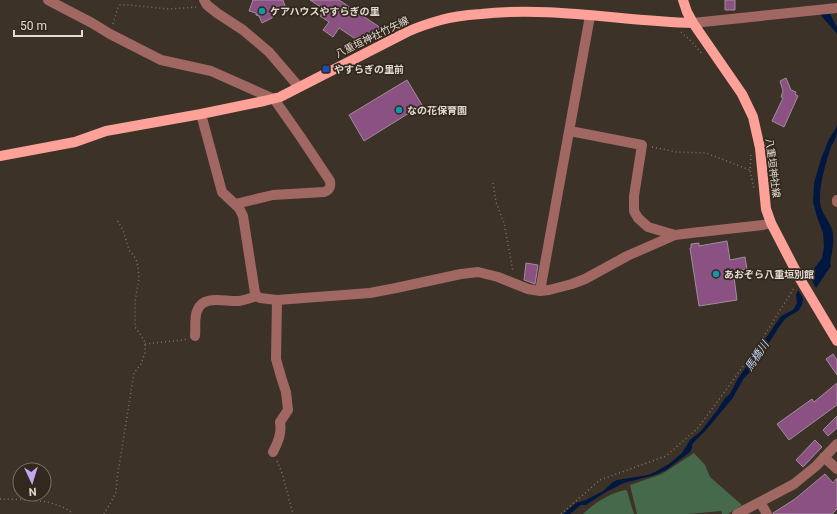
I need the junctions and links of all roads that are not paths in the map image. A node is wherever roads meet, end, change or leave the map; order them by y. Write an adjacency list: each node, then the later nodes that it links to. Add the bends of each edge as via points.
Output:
1 (48, 0): 8 (street, via 161,60 211,71)
2 (684, 0): 6 (main road, 八重垣神社線)
3 (205, 3): 7 (street, via 269,52)
4 (835, 8): 6 (street)
5 (590, 16): 6 (main road, 八重垣神社竹矢線); 7 (main road, 八重垣神社竹矢線, via 541,11 508,11 442,19 407,32); 10 (street)
6 (693, 23): 13 (main road, 八重垣神社線, via 742,94 752,117 760,148 766,209)
7 (299, 87): 8 (main road, 八重垣神社竹矢線)
8 (274, 99): 9 (main road, 八重垣神社竹矢線); 12 (street, via 330,182 330,187 324,192 273,195)
9 (201, 114): 11 (main road, 八重垣神社竹矢線, via 106,131 75,142); 12 (street, via 222,192)
10 (570, 131): 14 (street, via 642,145 634,211 648,227); 15 (street)
11 (0, 156)
12 (235, 204): 16 (street, via 243,216)
13 (771, 223): 14 (street); 19 (main road, 八重垣神社線)
14 (675, 236): 15 (street, via 627,256 579,281 560,288)
15 (540, 290): 17 (street, via 528,289 478,272 370,293)
16 (257, 296): 17 (street); 18 (street, via 247,300 209,300 202,303 196,314)
17 (277, 300): 21 (street, via 276,359 286,392 288,410 280,422 278,442)
18 (195, 336)
19 (837, 341)
20 (837, 444): 22 (street)
21 (273, 452)
22 (824, 457): 23 (street); 24 (street, via 794,484)
23 (837, 468)
24 (760, 502): 25 (street); 26 (street)
25 (737, 514)
26 (767, 514)

